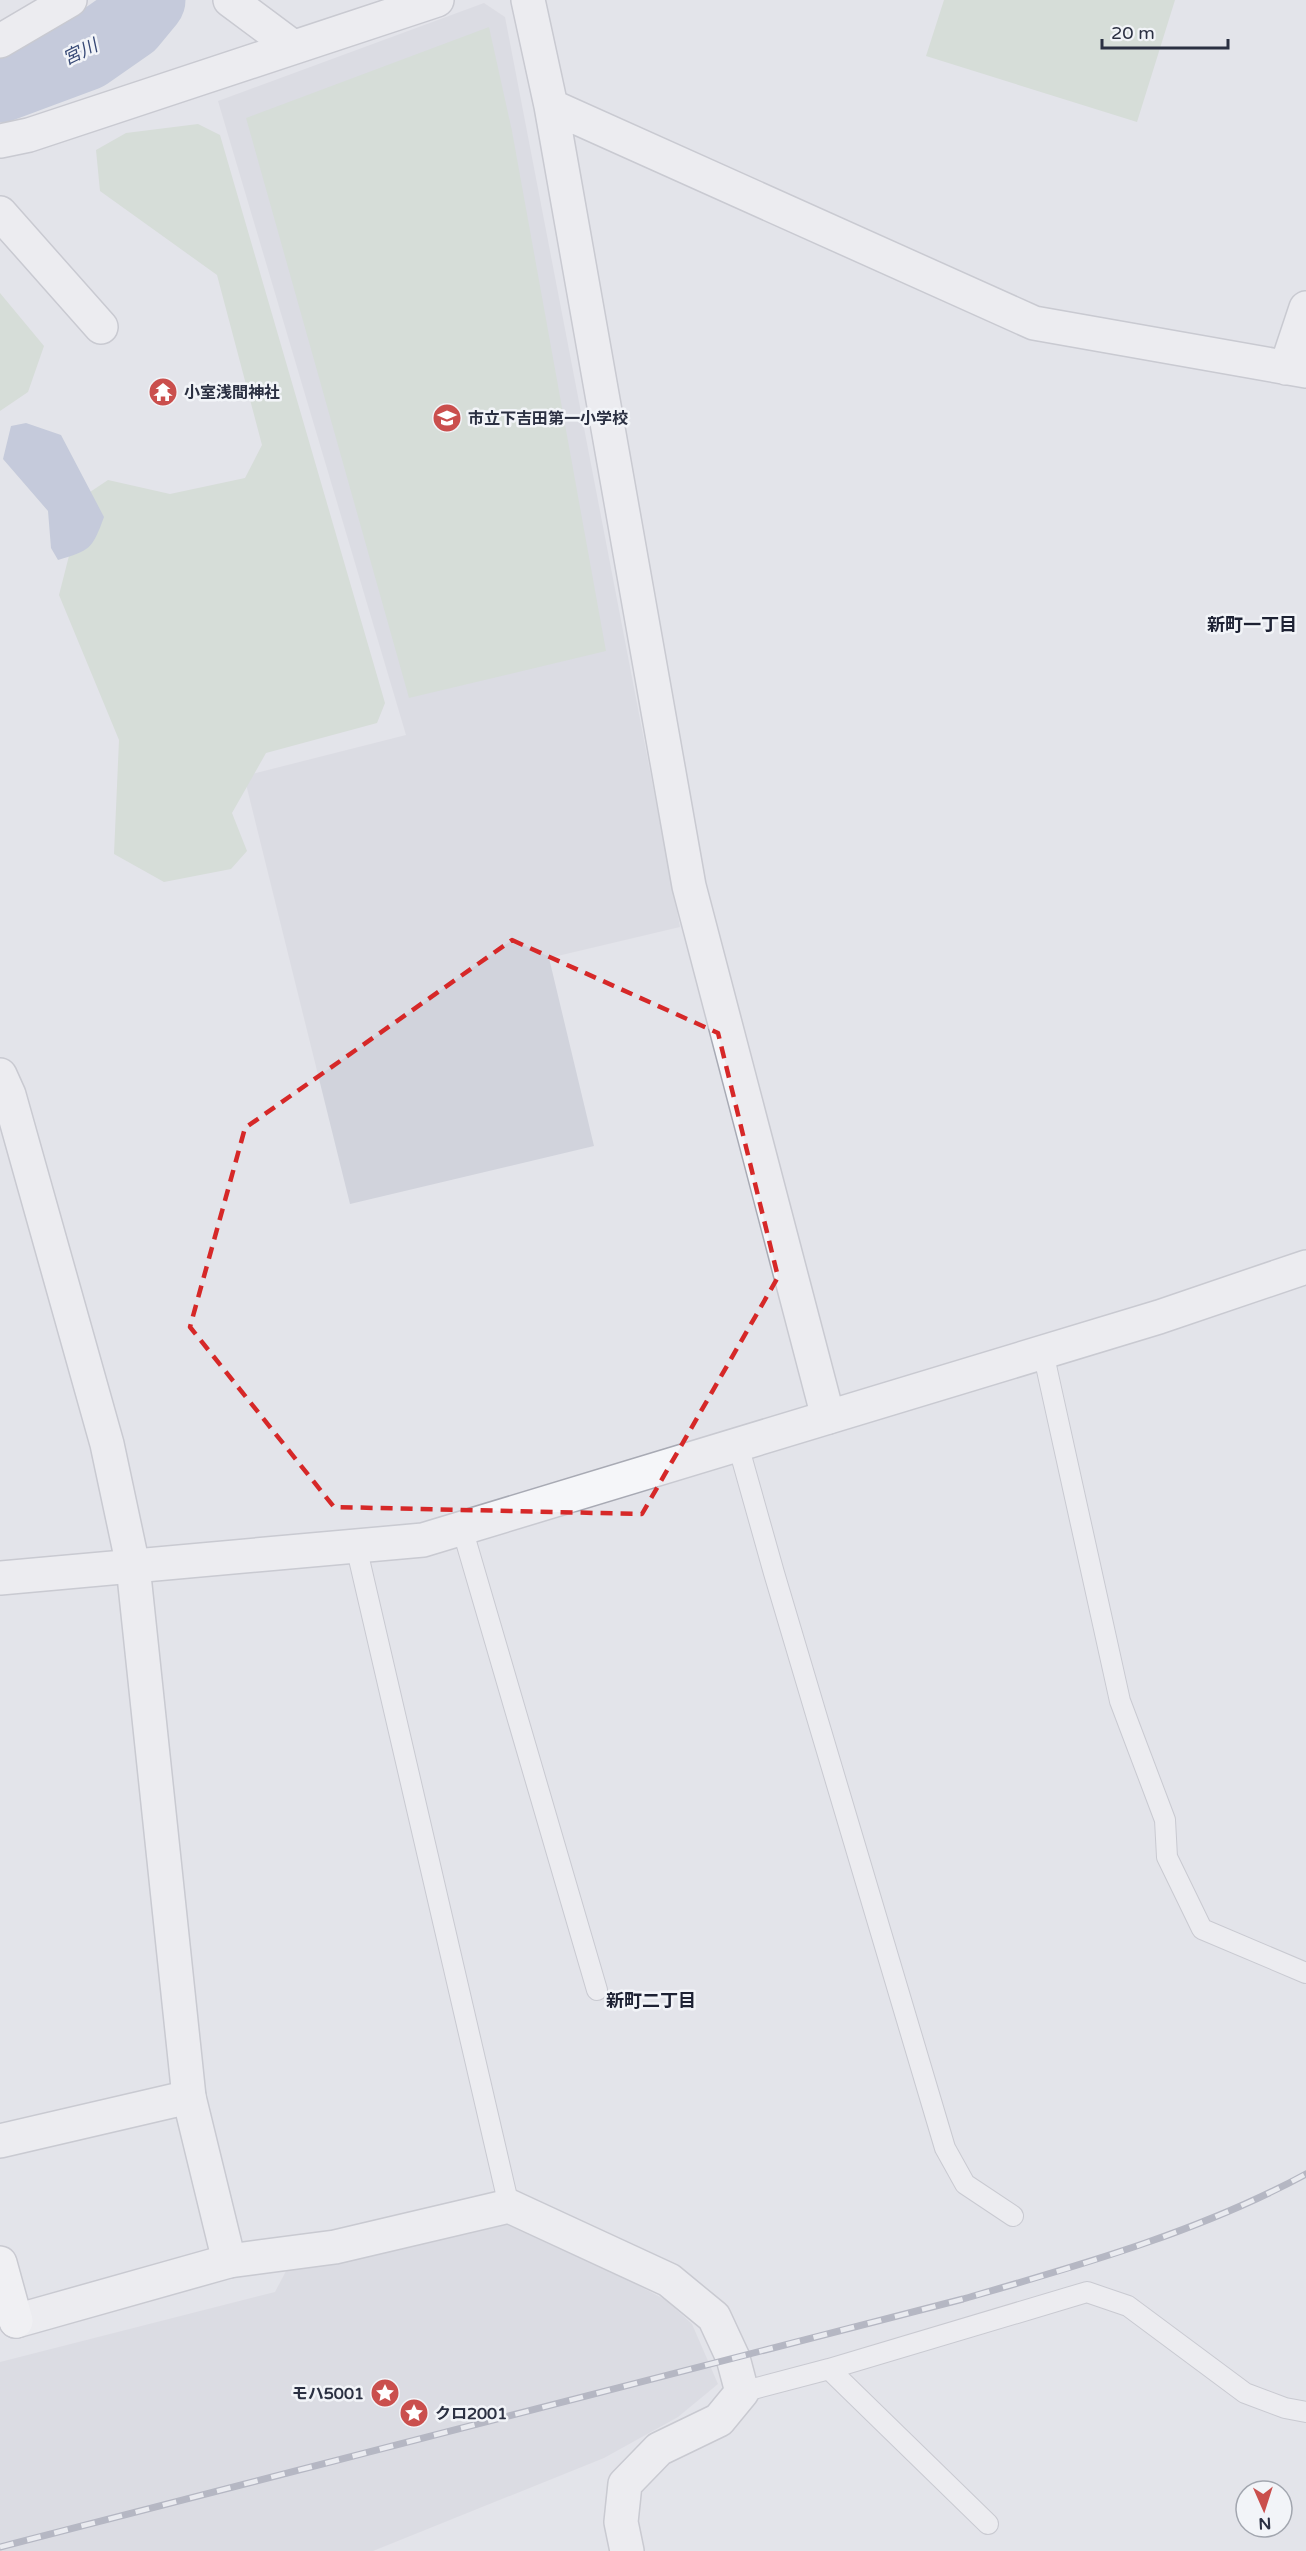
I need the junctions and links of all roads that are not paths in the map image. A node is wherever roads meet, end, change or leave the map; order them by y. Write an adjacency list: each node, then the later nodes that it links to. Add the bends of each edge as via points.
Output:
1 (70, 0): 5 (street)
2 (230, 0): 6 (street)
3 (437, 0): 6 (street)
4 (528, 0): 7 (street)
5 (0, 41)
6 (293, 47): 8 (street, via 29,135)
7 (551, 106): 12 (street, via 1034,323); 16 (street, via 689,886)
8 (0, 141)
9 (0, 213): 11 (street)
10 (1306, 308): 12 (street)
11 (101, 327)
12 (1296, 369)
13 (0, 1075): 20 (street, via 9,1095 107,1444)
14 (1306, 1267): 15 (street)
15 (1043, 1352): 16 (street); 22 (lane, via 1120,1701 1165,1820 1167,1857 1202,1929)
16 (828, 1417): 17 (street)
17 (738, 1445): 18 (street); 27 (lane, via 945,2148 965,2184)
18 (462, 1528): 19 (street, via 423,1540); 23 (lane)
19 (356, 1546): 20 (street); 26 (lane)
20 (133, 1566): 21 (street); 24 (street)
21 (0, 1578)
22 (1306, 1973)
23 (597, 1990)
24 (189, 2097): 25 (street); 28 (street)
25 (0, 2141)
26 (509, 2205): 28 (street, via 335,2247); 32 (street, via 669,2280 714,2317 733,2358)
27 (1013, 2216)
28 (229, 2261): 30 (street)
29 (0, 2263): 30 (main road)
30 (8, 2325)
31 (829, 2369): 32 (lane); 33 (lane, via 1087,2292 1128,2306 1245,2393); 34 (lane)
32 (742, 2392): 35 (street, via 719,2420 659,2449 625,2484 621,2522)
33 (1306, 2412)
34 (988, 2524)
35 (627, 2551)

